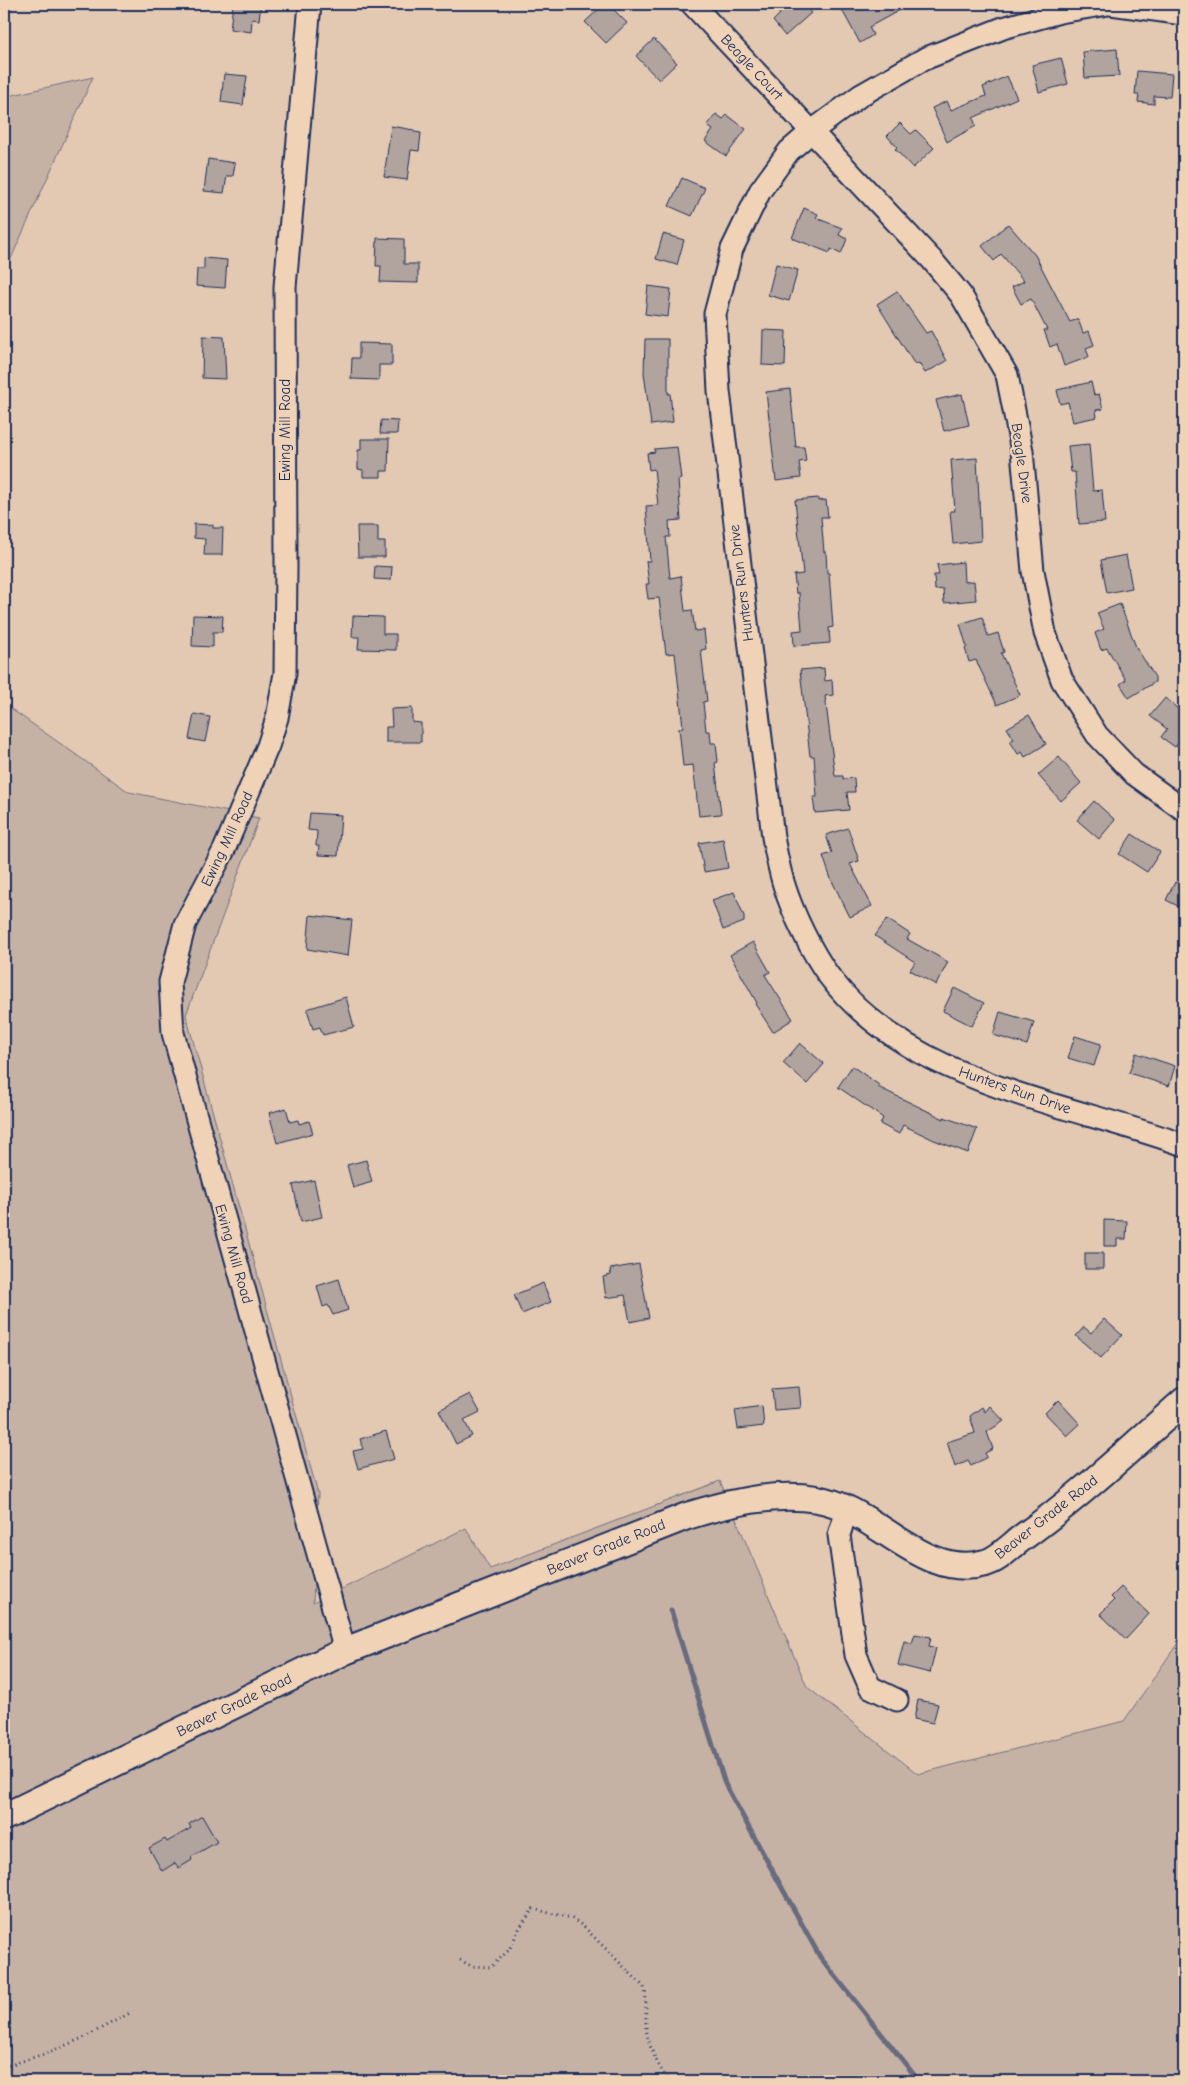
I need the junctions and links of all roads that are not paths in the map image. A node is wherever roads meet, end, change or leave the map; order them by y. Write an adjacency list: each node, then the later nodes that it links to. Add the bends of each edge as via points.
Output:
1 (310, 4): 10 (street, Ewing Mill Road, via 285,288 285,673 268,746 224,850 184,924 170,982 173,1033)
2 (692, 4): 5 (street, Beagle Court)
3 (1109, 4): 4 (street, Hunters Run Drive); 5 (street, Hunters Run Drive, via 1060,12 1002,28 924,59 861,95)
4 (1184, 14)
5 (812, 130): 6 (street, Beagle Drive, via 932,260 961,295 987,338 1007,375 1022,451 1033,571 1045,632 1062,680 1096,735 1134,774); 7 (street, Hunters Run Drive, via 788,151 760,191 732,249 715,314 719,391 738,556 773,837 784,885 807,940 829,976 860,1010 918,1053 972,1078)
6 (1184, 810)
7 (1184, 1145)
8 (1184, 1401): 9 (main road, Beaver Grade Road, via 1065,1506 987,1563 959,1566 933,1560)
9 (847, 1509): 10 (main road, Beaver Grade Road, via 818,1499 787,1497 734,1502 687,1516); 11 (street, via 839,1535 856,1654 870,1687)
10 (345, 1651): 12 (main road, Beaver Grade Road)
11 (897, 1700)
12 (4, 1817)

